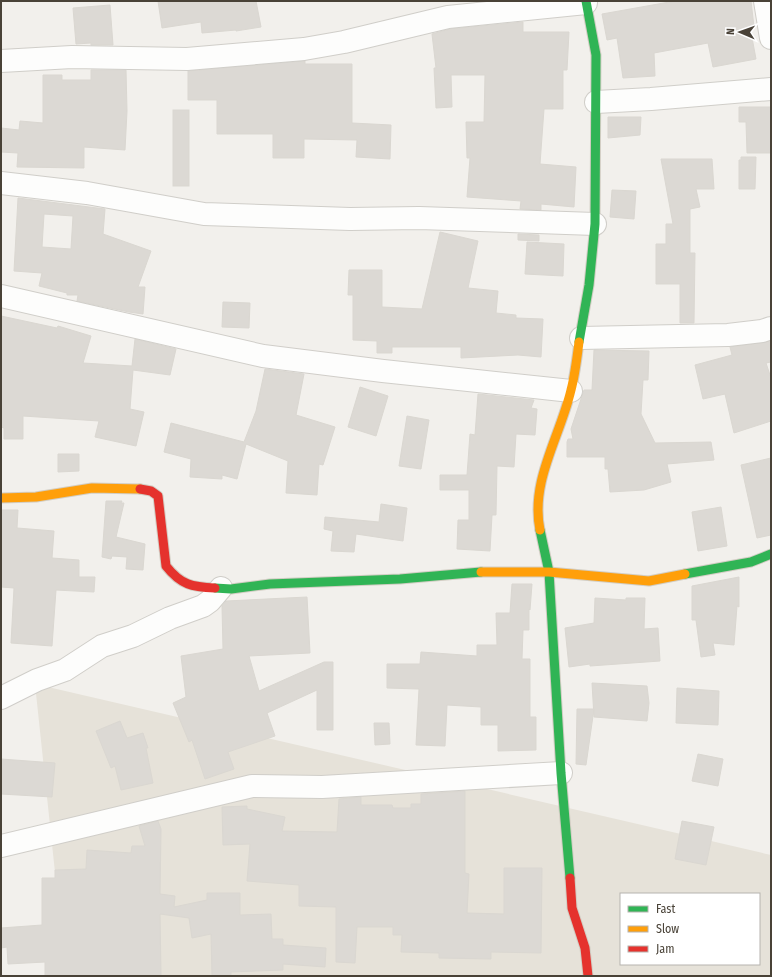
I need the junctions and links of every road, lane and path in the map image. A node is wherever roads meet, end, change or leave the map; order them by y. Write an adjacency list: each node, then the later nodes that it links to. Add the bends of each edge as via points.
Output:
1 (765, 1): 3 (street)
2 (586, 2): 4 (street, via 448,17 304,49 187,59 72,58); 6 (street, via 596,55)
3 (771, 38)
4 (1, 61)
5 (771, 88): 6 (street)
6 (596, 102): 8 (street)
7 (1, 184): 8 (street, via 87,193 204,214)
8 (595, 224): 11 (street, via 590,285)
9 (1, 296): 12 (street, via 263,356)
10 (771, 328): 11 (street, via 728,335)
11 (581, 338): 12 (street)
12 (571, 391): 15 (street, via 542,475 538,506)
13 (1, 498): 16 (street, via 36,497 92,488 151,491 158,496 166,566 173,575 194,588)
14 (771, 554): 15 (street, via 750,562 649,581)
15 (549, 572): 16 (street, via 467,572 400,579); 18 (street)
16 (221, 588): 17 (street, via 203,606 133,636 102,646 65,670 37,680)
17 (1, 698)
18 (561, 773): 19 (street, via 322,788 252,786); 20 (street, via 572,908 586,948)
19 (1, 846)
20 (588, 976)

